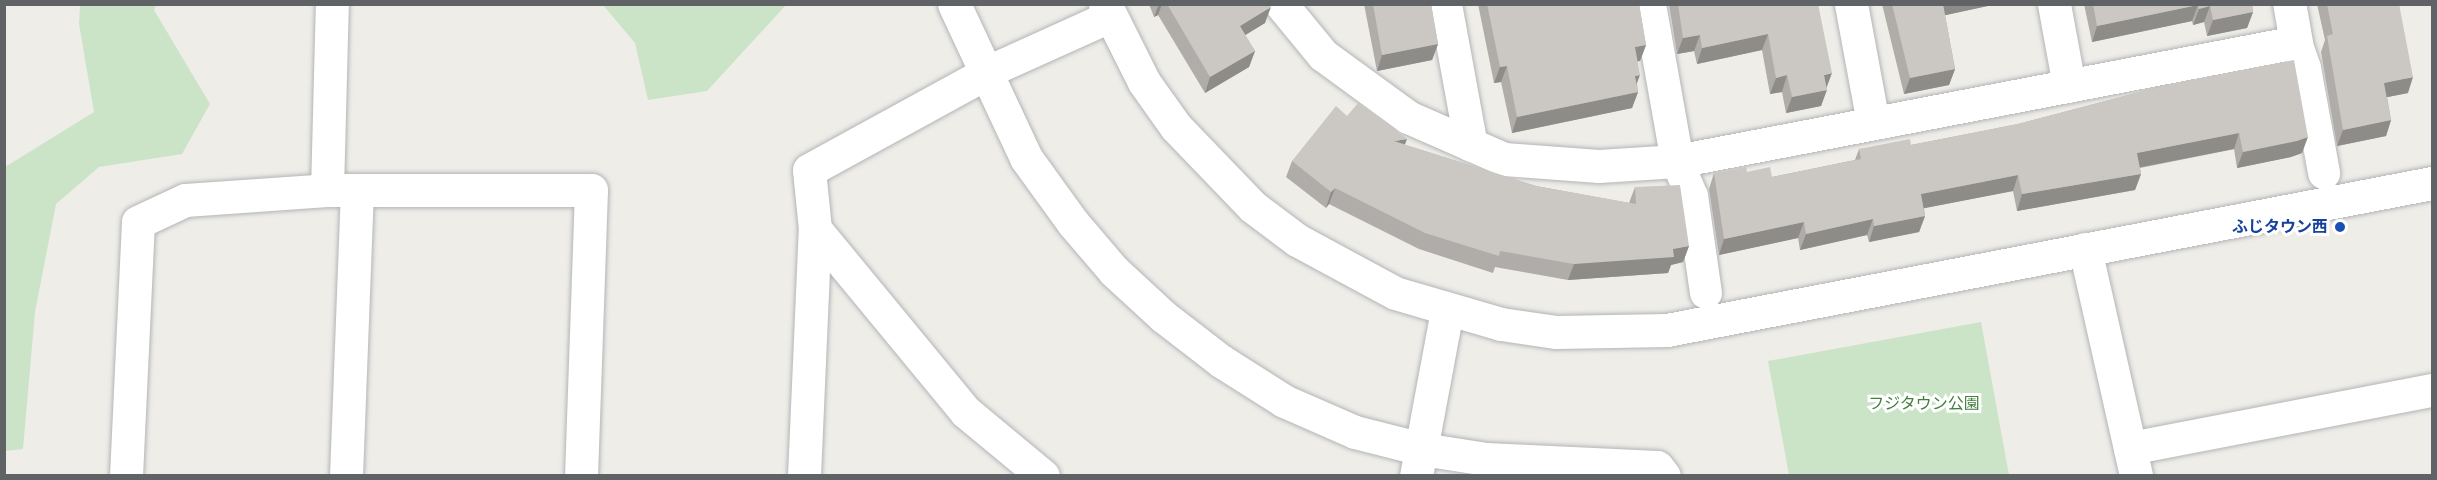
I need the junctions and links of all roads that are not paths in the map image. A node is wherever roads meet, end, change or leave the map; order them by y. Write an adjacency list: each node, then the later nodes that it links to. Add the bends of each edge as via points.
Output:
1 (332, 4): 18 (street)
2 (954, 4): 11 (street)
3 (1281, 4): 14 (street, via 1323,55 1375,95 1408,117)
4 (1445, 4): 14 (street)
5 (1649, 4): 15 (street)
6 (1851, 4): 13 (street)
7 (2054, 4): 12 (street)
8 (2289, 4): 10 (street)
9 (1107, 11): 11 (street); 22 (street, via 1144,82 1176,127 1253,207 1344,269)
10 (2296, 42): 12 (street); 16 (street, via 2305,68)
11 (987, 72): 19 (street, via 809,170); 24 (street, via 1026,158 1114,271 1164,317 1221,362 1284,401)
12 (2068, 86): 13 (street)
13 (1873, 123): 15 (street)
14 (1471, 145): 15 (street, via 1504,159 1540,165)
15 (1677, 161): 21 (street, via 1692,196)
16 (2324, 173)
17 (2433, 183): 20 (street)
18 (342, 190): 27 (street, via 185,200 138,222); 28 (street); 29 (street, via 591,190)
19 (815, 229): 26 (street, via 966,412); 30 (street)
20 (2085, 249): 22 (street, via 1667,330 1556,332); 25 (street)
21 (1706, 292)
22 (1447, 311): 24 (street)
23 (2433, 390): 25 (street)
24 (1419, 462): 31 (street, via 1657,467)
25 (2133, 462)
26 (1038, 473)
27 (126, 476)
28 (346, 476)
29 (581, 476)
30 (804, 476)
31 (1664, 476)

